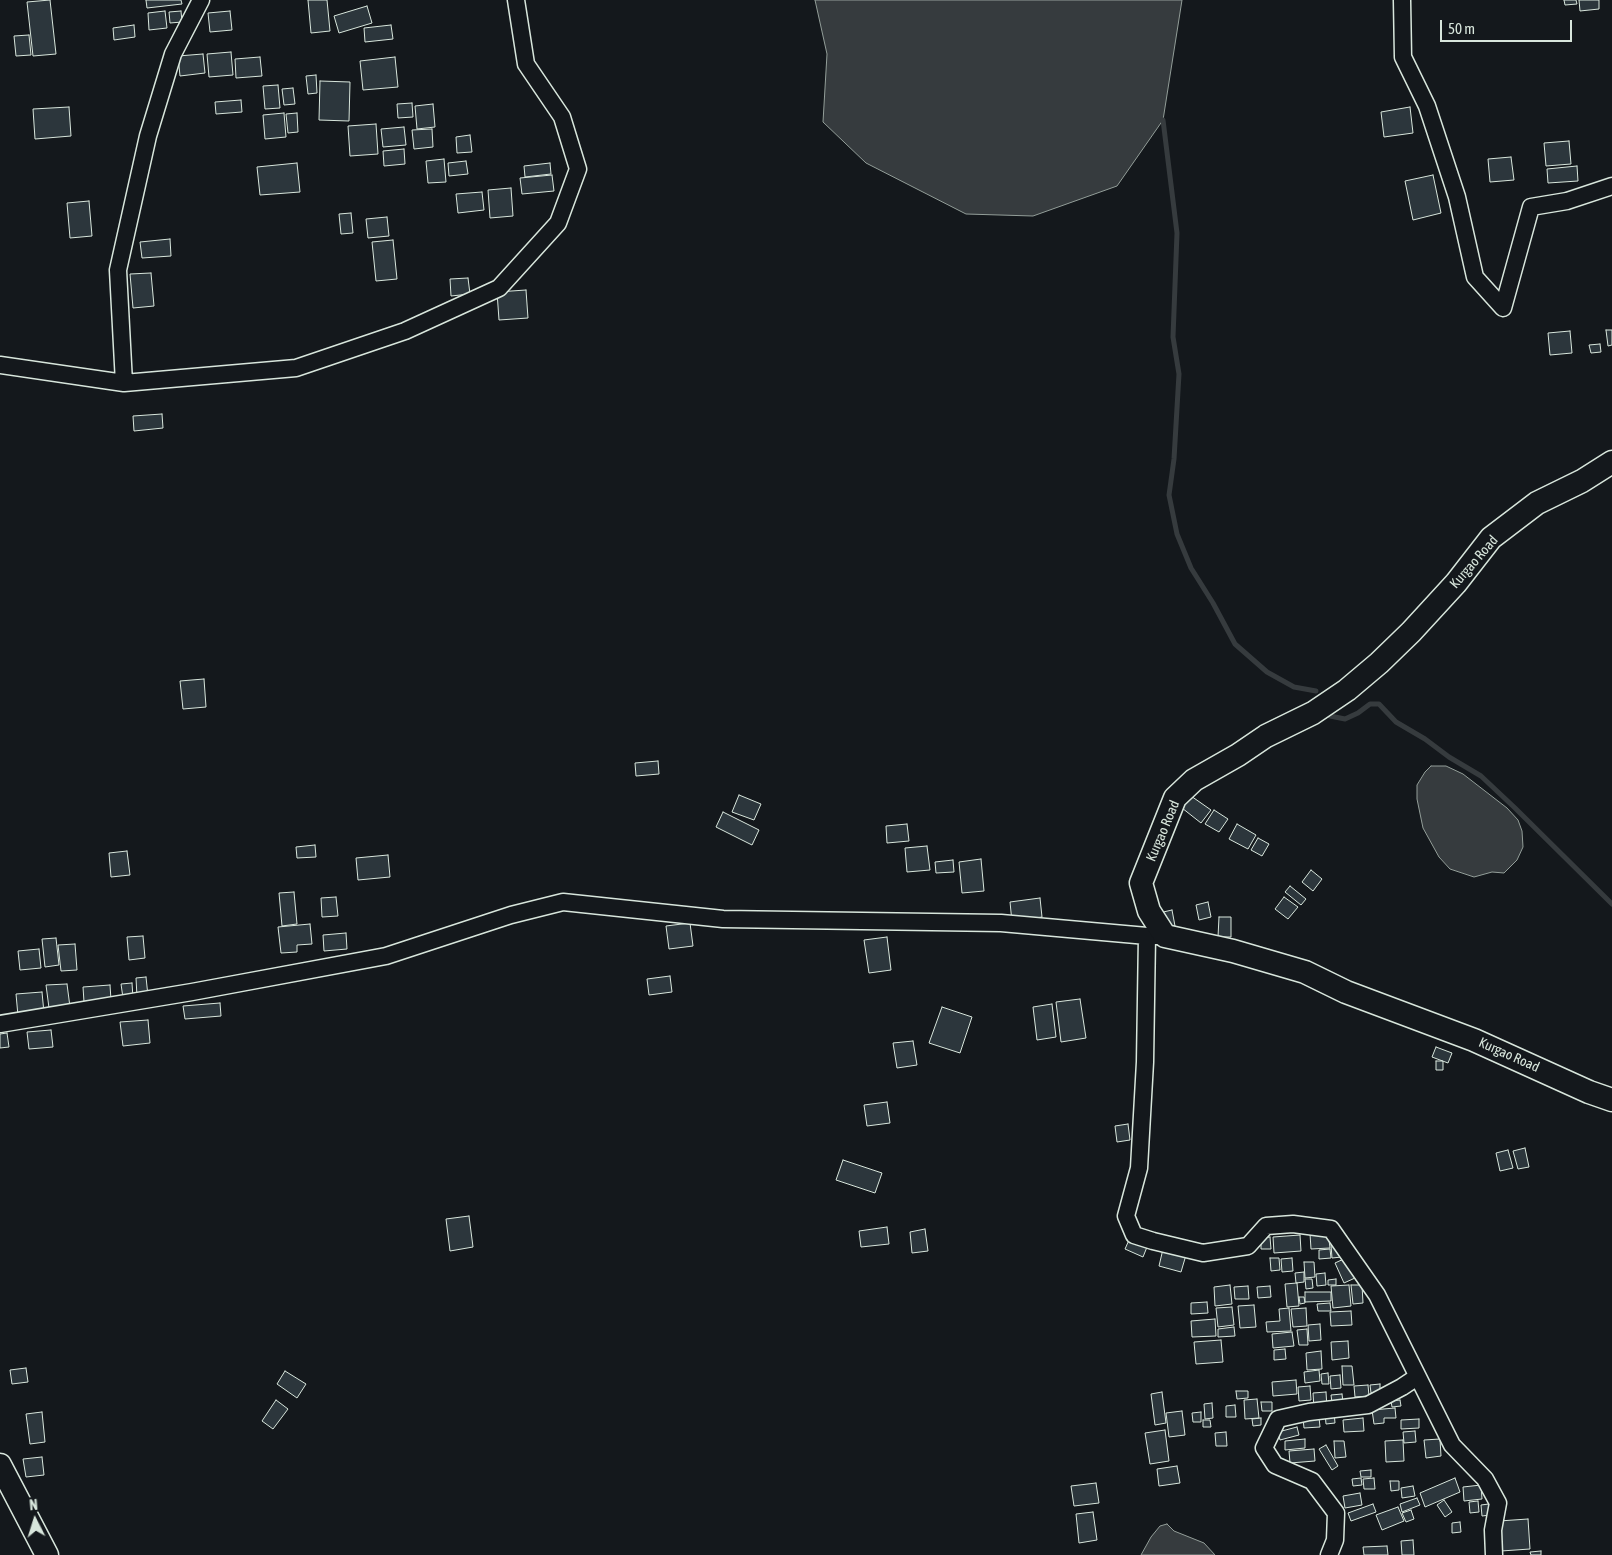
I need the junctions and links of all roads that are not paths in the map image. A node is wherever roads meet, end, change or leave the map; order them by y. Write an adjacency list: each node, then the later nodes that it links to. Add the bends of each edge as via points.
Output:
1 (201, 0): 6 (street, via 173,54 148,136 118,270)
2 (516, 0): 6 (street, via 526,64 562,117 578,169 558,223 499,288 405,331 296,368)
3 (1402, 0): 4 (street, via 1403,57 1426,106 1457,196 1475,277 1502,308 1531,207 1567,201)
4 (1612, 186)
5 (0, 365): 6 (street)
6 (124, 383)
7 (1612, 462): 8 (street, Kurgao Road, via 1537,503 1492,538 1411,632 1347,690 1313,713 1266,736 1194,780 1175,798 1141,883)
8 (1156, 936): 9 (street, via 1001,923 723,919 564,902 511,915 386,956); 10 (street, Kurgao Road, via 1233,951 1305,972 1346,992 1474,1040); 11 (street, via 1139,1168 1126,1216 1134,1235 1204,1253 1248,1246 1266,1226 1293,1224 1331,1229 1377,1295)
9 (0, 1024)
10 (1612, 1100)
11 (1417, 1377): 14 (street, via 1368,1404 1278,1419 1264,1448 1275,1465 1312,1481 1336,1513 1335,1540); 15 (street, via 1452,1445 1485,1479 1498,1503 1493,1530)
12 (0, 1464): 13 (street)
13 (47, 1555)
14 (1329, 1555)
15 (1494, 1555)

